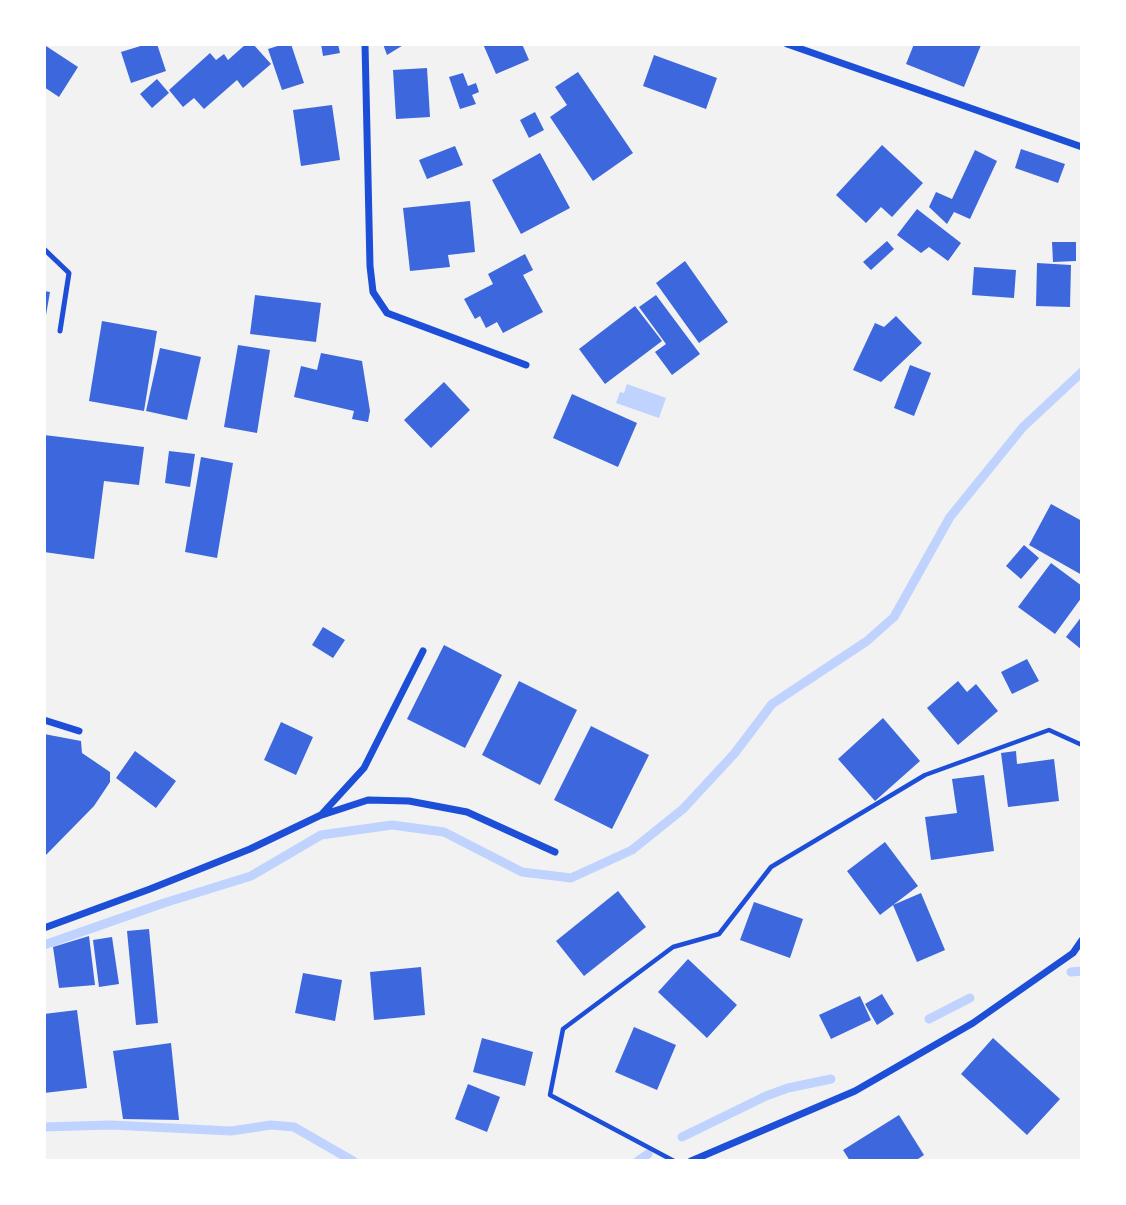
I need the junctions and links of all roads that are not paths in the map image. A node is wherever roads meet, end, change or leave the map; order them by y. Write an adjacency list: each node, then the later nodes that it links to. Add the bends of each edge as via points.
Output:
1 (365, 44): 6 (street, via 373,292 387,313)
2 (787, 44): 3 (street)
3 (1082, 147)
4 (44, 249): 5 (lane, via 69,273)
5 (60, 331)
6 (526, 365)
7 (424, 652): 10 (street, via 364,768)
8 (44, 720): 9 (street)
9 (79, 731)
10 (321, 815): 11 (street, via 368,800 409,801 467,812); 12 (street, via 150,890)
11 (555, 852)
12 (44, 928)
13 (1082, 940): 14 (street, via 1073,953 974,1023 855,1091)
14 (691, 1161)

